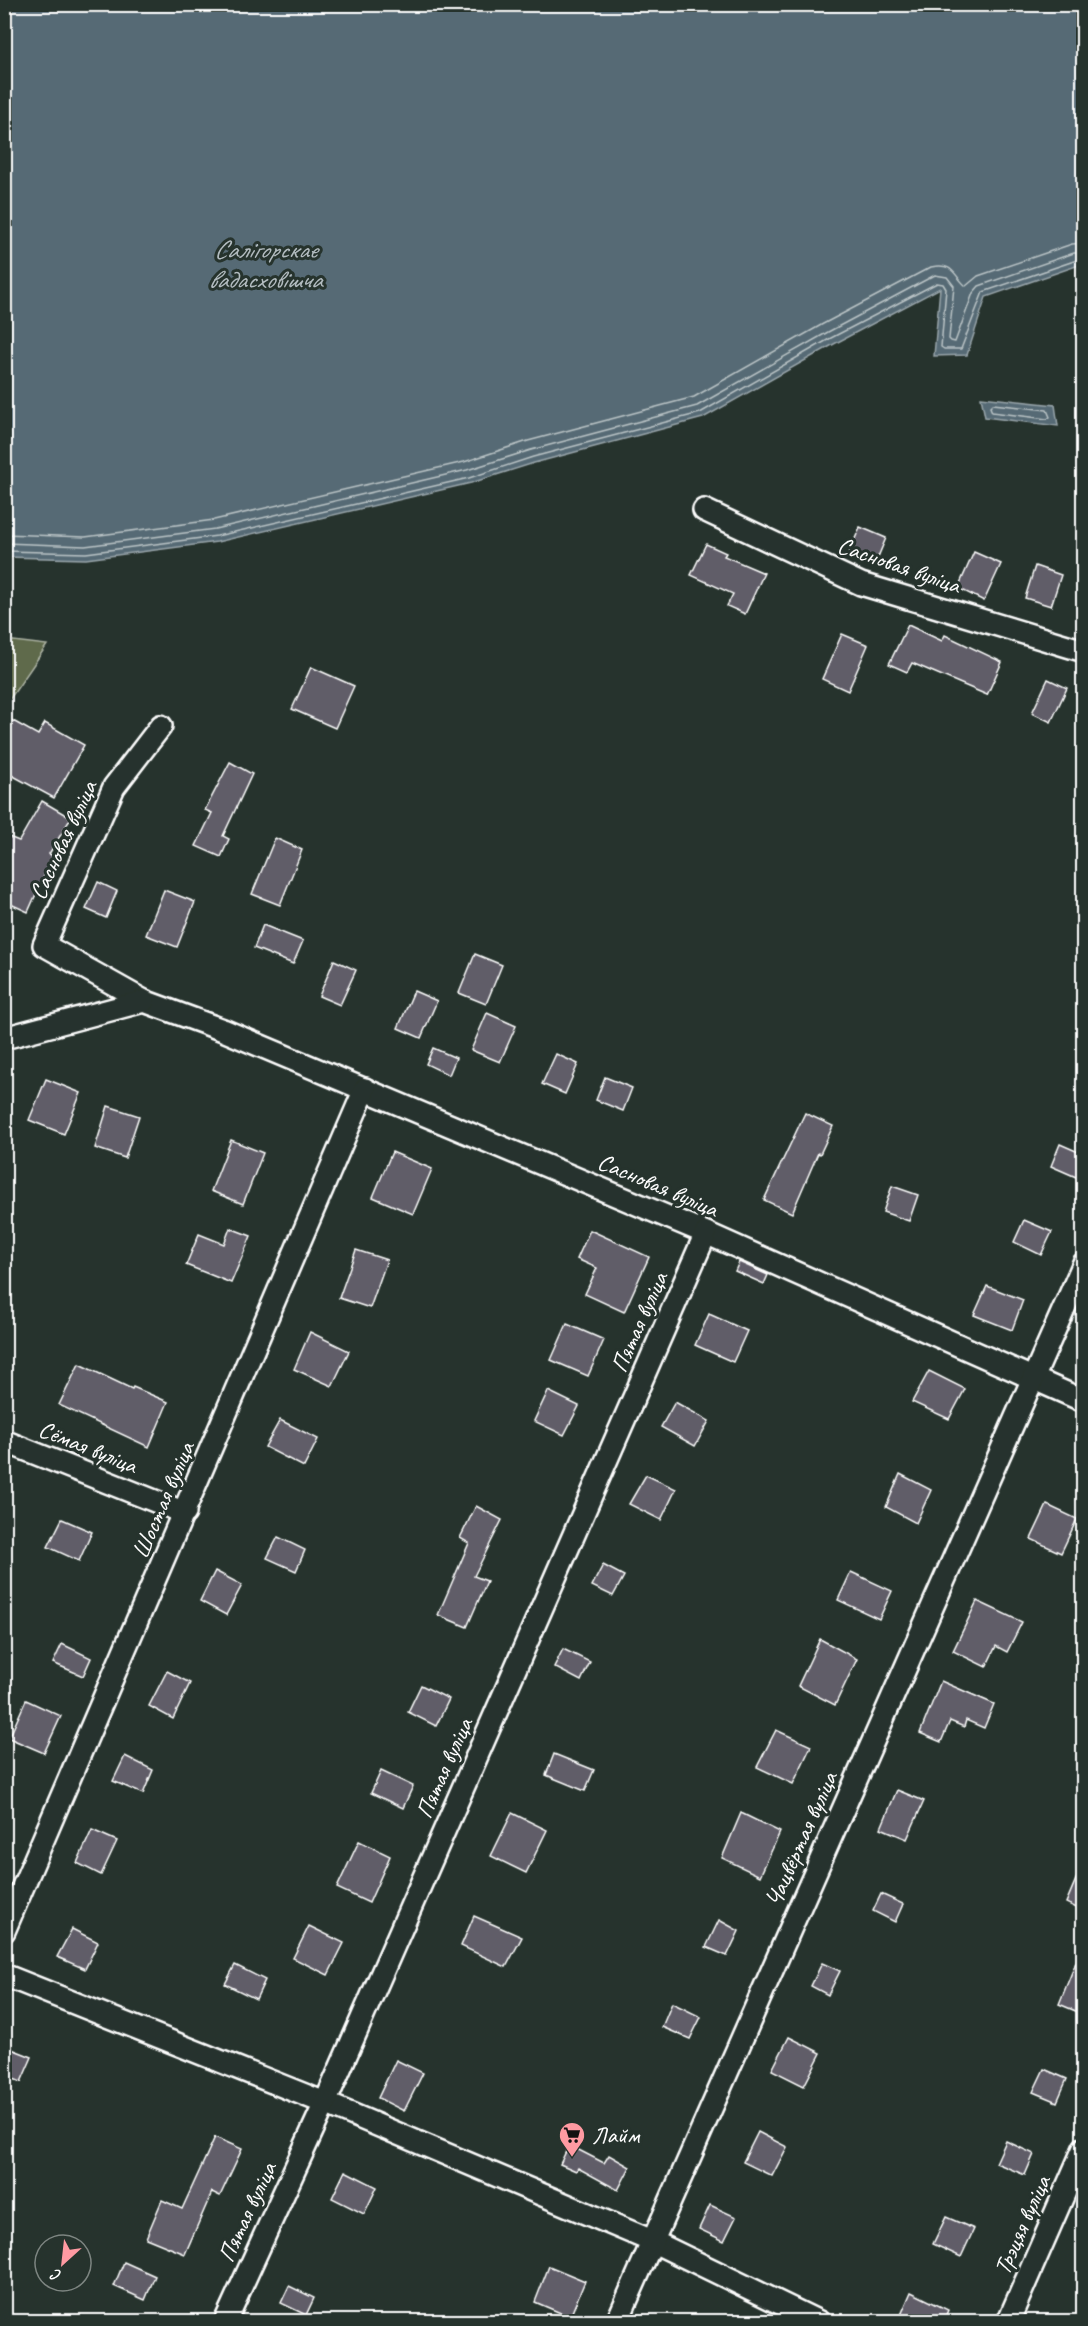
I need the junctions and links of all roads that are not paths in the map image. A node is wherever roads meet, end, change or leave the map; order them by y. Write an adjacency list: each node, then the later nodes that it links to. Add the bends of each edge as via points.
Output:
1 (704, 510): 2 (street, Сасновая вуліца, via 861,584)
2 (1083, 651)
3 (161, 726): 4 (street, Сасновая вуліца, via 114,787 44,945)
4 (144, 1001): 5 (street); 6 (street, Сасновая вуліца)
5 (4, 1038)
6 (365, 1089): 7 (street, Сасновая вуліца); 12 (street, Шостая вуліца)
7 (706, 1233): 9 (street, Сасновая вуліца); 15 (street, Пятая вуліца)
8 (1083, 1263): 9 (street)
9 (1033, 1378): 10 (street, Сасновая вуліца); 17 (street, Чацвёртая вуліца)
10 (1083, 1401)
11 (4, 1441): 12 (street, Сёмая вуліца)
12 (185, 1513): 13 (street, Шостая вуліца)
13 (4, 1931)
14 (4, 1975): 15 (street)
15 (325, 2103): 17 (street); 18 (street, Пятая вуліца)
16 (1083, 2148): 21 (street, Трэцяя вуліца)
17 (652, 2241): 19 (street, Чацвёртая вуліца); 20 (street)
18 (225, 2322)
19 (617, 2322)
20 (819, 2322)
21 (1008, 2322)

